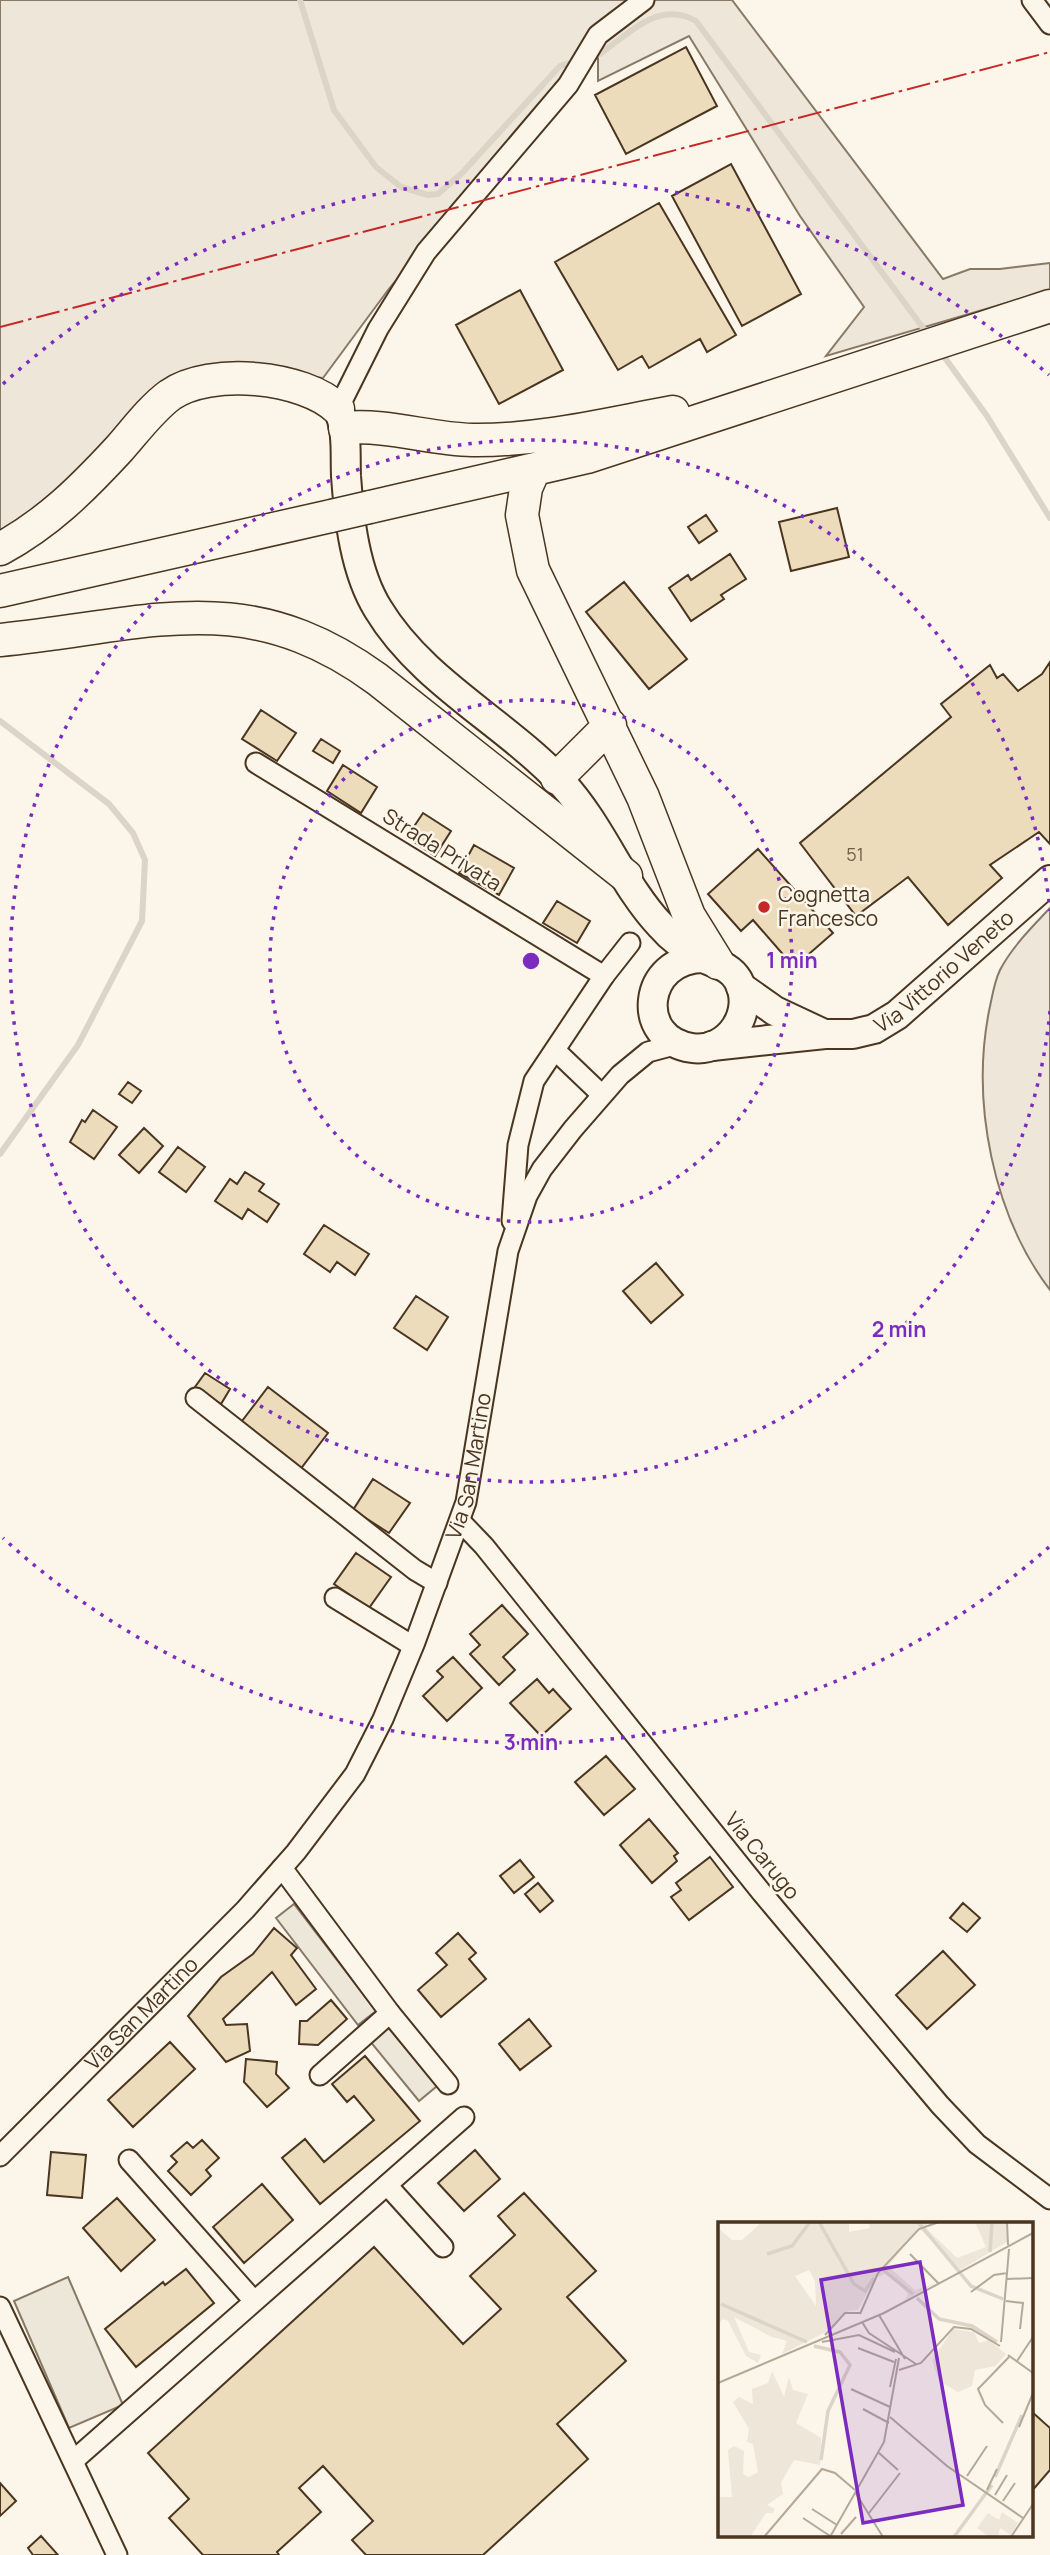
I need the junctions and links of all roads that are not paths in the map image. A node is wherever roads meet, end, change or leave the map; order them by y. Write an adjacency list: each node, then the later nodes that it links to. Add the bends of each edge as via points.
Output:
1 (644, 0): 6 (street, via 598,35 568,85 425,252 378,329)
2 (1032, 0): 3 (street)
3 (1050, 24)
4 (1050, 306): 5 (main road)
5 (878, 364): 6 (main road, via 679,411 521,437 461,439); 7 (main road)
6 (341, 418): 8 (main road, via 315,393 272,381 188,385 161,402 65,506); 13 (street, via 355,536 376,606 422,662)
7 (534, 470): 9 (main road, bridge); 11 (main road, via 522,515 529,559)
8 (0, 549)
9 (0, 591)
10 (0, 640): 14 (main road, via 192,615 238,618 300,634 377,678)
11 (610, 725): 13 (main road); 18 (main road)
12 (256, 762): 19 (street, Strada Privata)
13 (557, 778): 14 (street, via 596,824)
14 (626, 876): 16 (street)
15 (1050, 880): 23 (street, Via Vittorio Veneto, via 897,1015 864,1031)
16 (652, 916): 18 (street, via 674,938); 20 (street)
17 (630, 943): 19 (street)
18 (711, 961): 20 (street, via 680,961); 21 (street, via 733,973)
19 (604, 976): 26 (street)
20 (659, 979): 22 (street)
21 (740, 986): 23 (street, via 775,1011); 25 (street, via 743,1006 739,1023)
22 (654, 1011): 24 (street, via 661,1030); 27 (street, Via San Martino)
23 (825, 1034): 25 (street)
24 (678, 1044): 25 (street); 27 (street, Via San Martino, via 655,1049)
25 (712, 1046)
26 (556, 1051): 28 (street); 29 (street, via 534,1081 518,1144)
27 (634, 1062): 28 (street, Via San Martino)
28 (601, 1094): 29 (street, Via San Martino, via 542,1169)
29 (512, 1238): 31 (street, Via San Martino)
30 (196, 1398): 32 (street)
31 (460, 1521): 32 (street, Via San Martino); 43 (street, Via Carugo, via 948,2114 989,2154)
32 (437, 1583): 34 (street, Via San Martino)
33 (335, 1598): 34 (street)
34 (413, 1646): 35 (street, Via San Martino, via 359,1768)
35 (282, 1868): 36 (street); 40 (street, Via San Martino, via 148,2011)
36 (390, 2013): 37 (street); 38 (street)
37 (320, 2075)
38 (448, 2084)
39 (464, 2118): 42 (street)
40 (0, 2156)
41 (129, 2160): 45 (street)
42 (387, 2185): 44 (street); 45 (street)
43 (1050, 2199)
44 (443, 2246)
45 (254, 2301): 47 (street)
46 (0, 2308): 47 (street)
47 (73, 2461): 48 (street)
48 (117, 2555)

